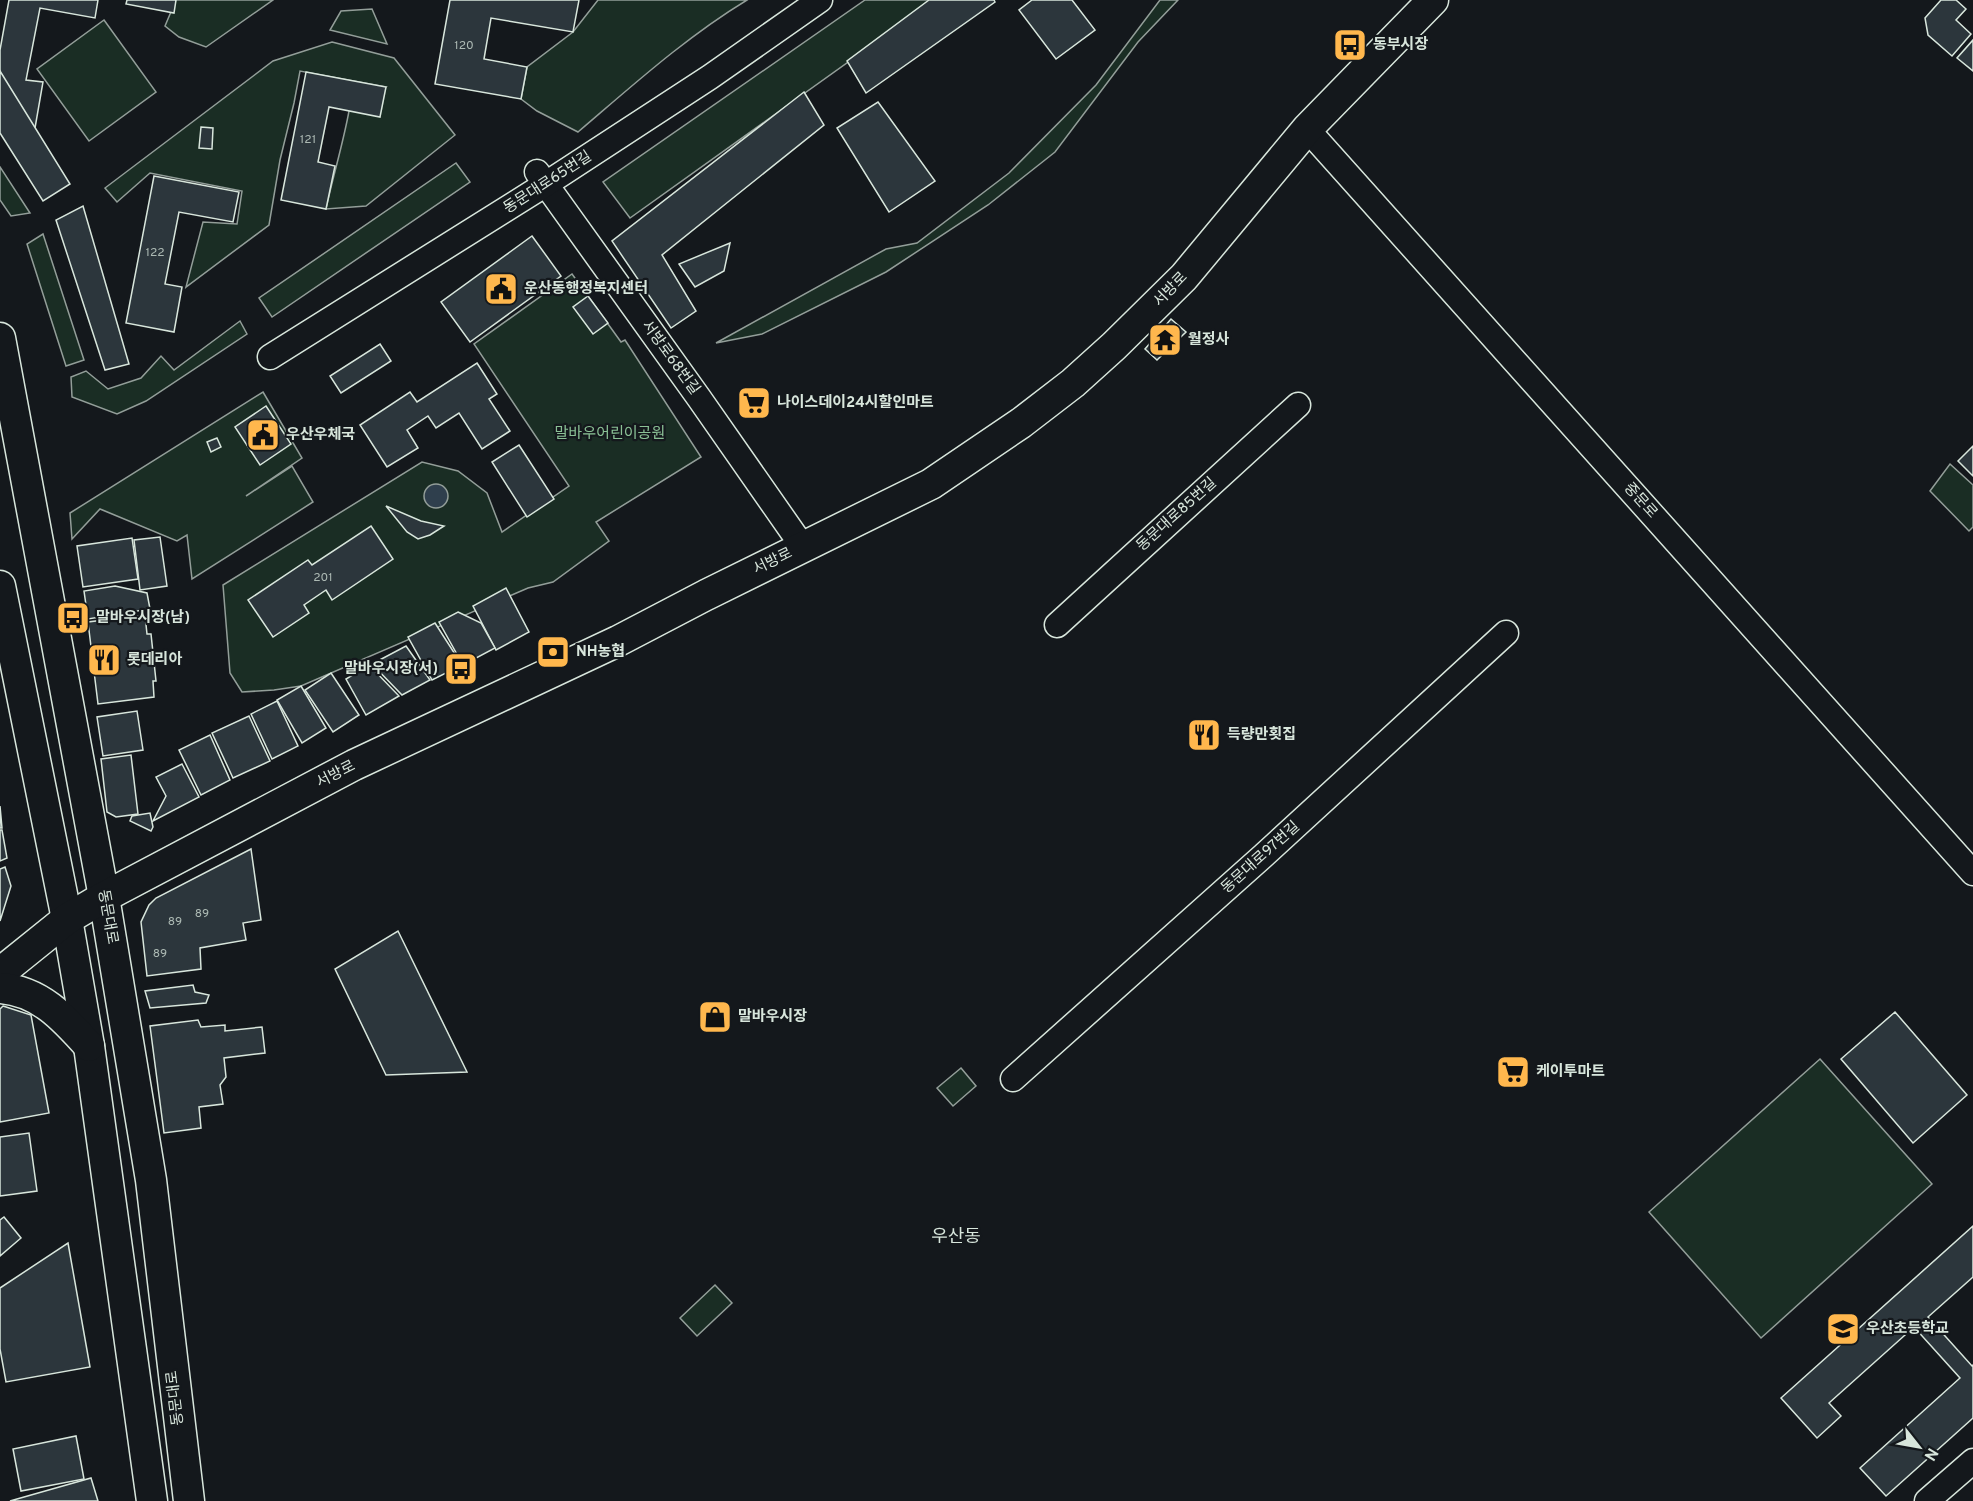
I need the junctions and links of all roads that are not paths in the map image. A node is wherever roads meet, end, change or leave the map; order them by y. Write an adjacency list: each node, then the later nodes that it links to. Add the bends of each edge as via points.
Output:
1 (820, 0): 4 (street, 동문대로65번길, via 710,77)
2 (1433, 0): 3 (main road, 서방로)
3 (1307, 129): 8 (main road, 서방로, via 1184,277 1073,383 931,484); 12 (street, 중문로)
4 (541, 178): 6 (street, 동문대로65번길); 8 (street, 서방로68번길)
5 (0, 338): 13 (main road, 동문대로)
6 (270, 357)
7 (1298, 405): 10 (street, 동문대로85번길)
8 (803, 547): 13 (main road, 서방로, via 618,641 354,765)
9 (0, 586): 14 (main road)
10 (1057, 625)
11 (1506, 633): 18 (street, 동문대로97번길)
12 (1973, 873)
13 (104, 897): 14 (main road, 서방로); 21 (main road, 동문대로, via 151,1180)
14 (67, 919): 15 (main road, 서방로); 17 (main road)
15 (0, 973)
16 (0, 988): 17 (main road, via 25,992 43,1001)
17 (89, 1046): 20 (main road)
18 (1013, 1079)
19 (1973, 1461): 22 (street)
20 (152, 1501)
21 (189, 1501)
22 (1927, 1501)

